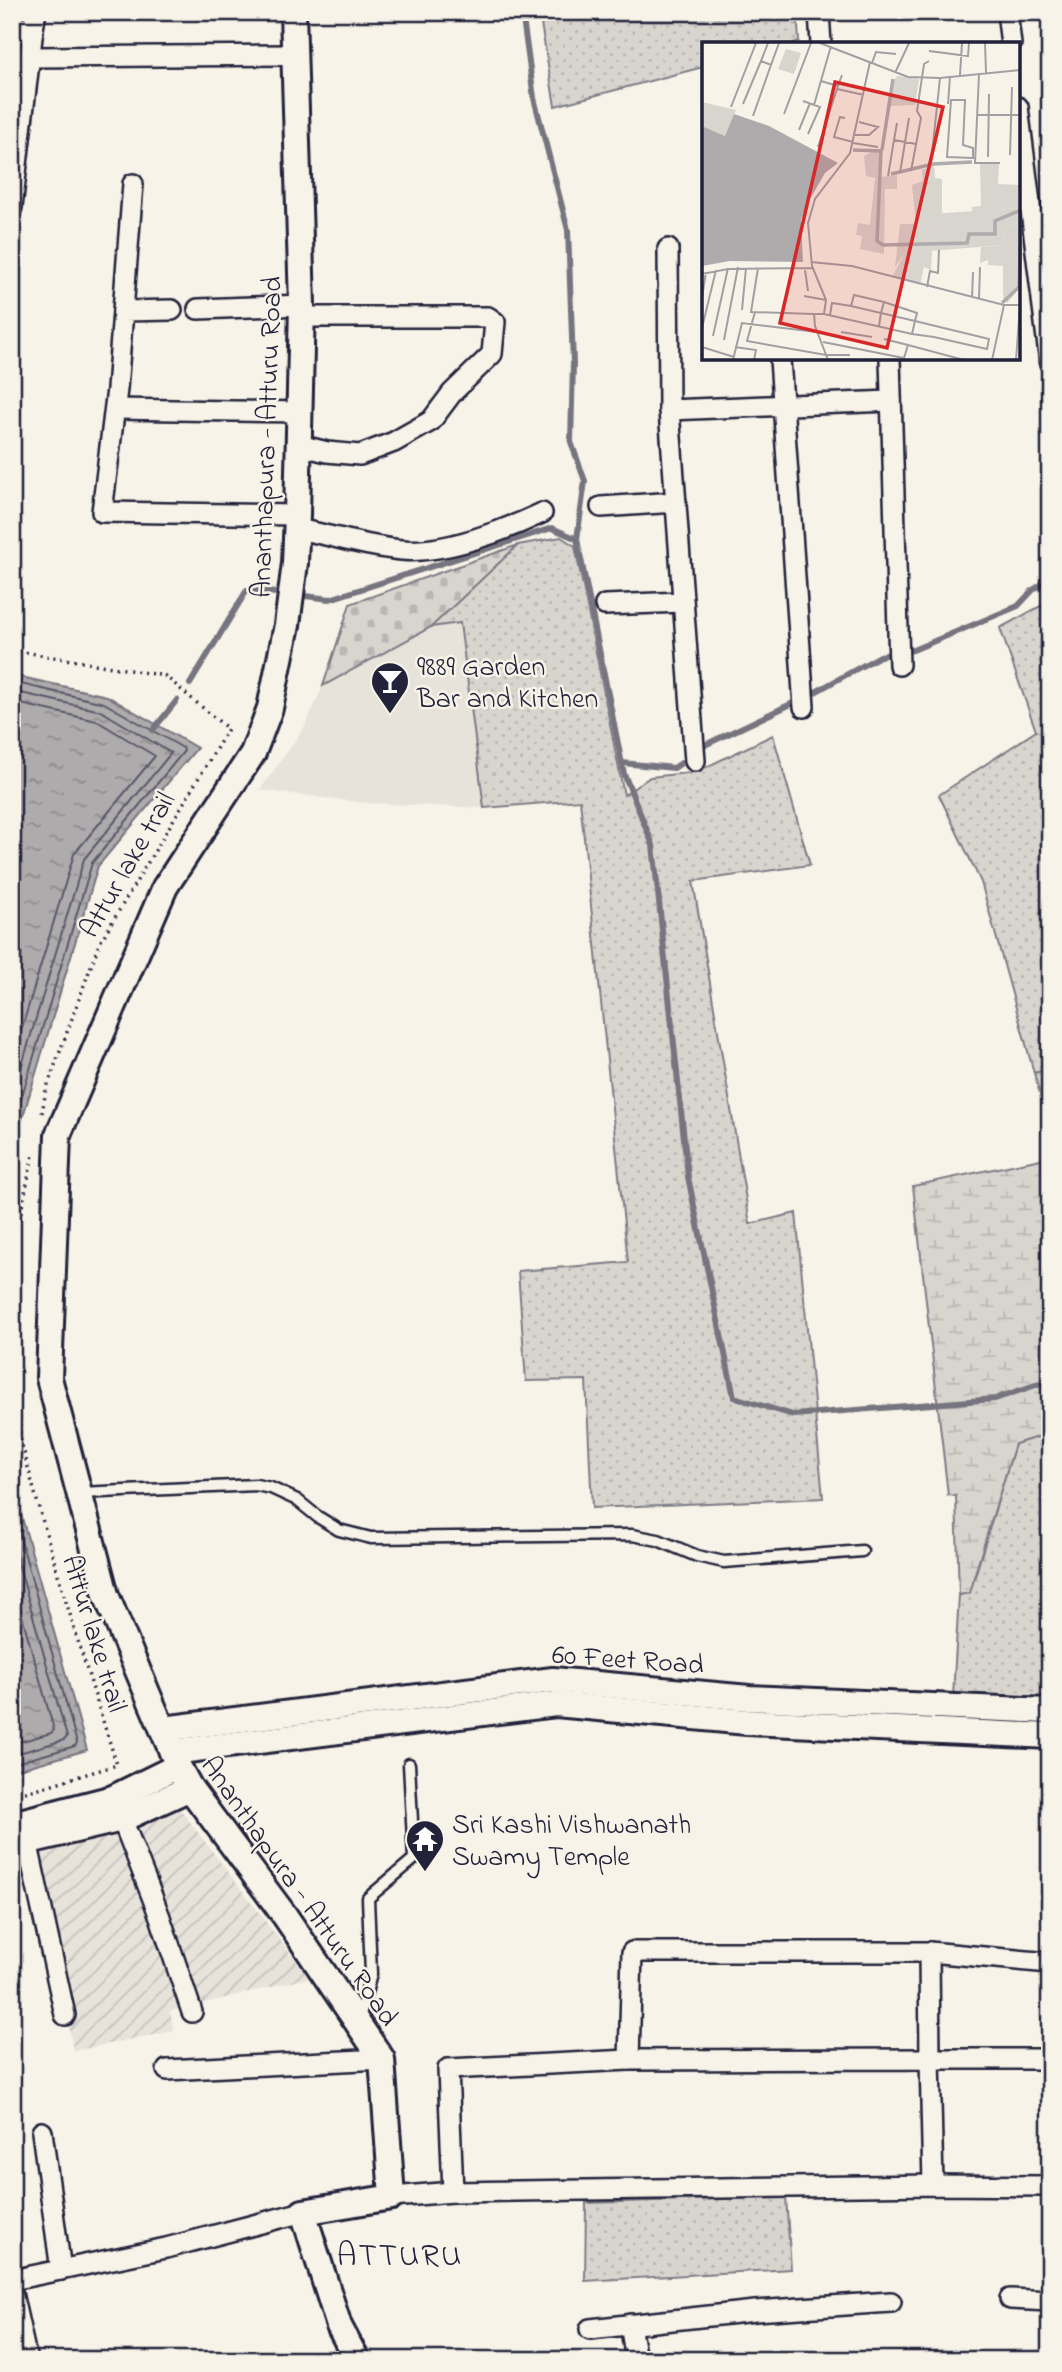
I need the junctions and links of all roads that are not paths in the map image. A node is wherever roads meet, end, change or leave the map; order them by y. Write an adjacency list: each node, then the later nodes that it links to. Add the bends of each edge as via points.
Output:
1 (293, 12): 8 (street, Ananthapura - Atturu Road)
2 (819, 12): 6 (street)
3 (1007, 12): 7 (street)
4 (35, 21): 5 (street); 9 (street)
5 (12, 27)
6 (821, 42)
7 (1010, 42)
8 (294, 55): 9 (street); 17 (street, Ananthapura - Atturu Road)
9 (30, 57): 12 (street)
10 (1020, 123): 20 (street)
11 (133, 184): 16 (street)
12 (12, 207)
13 (668, 249): 24 (street)
14 (198, 309): 17 (street)
15 (172, 310): 16 (street)
16 (123, 311): 23 (street)
17 (302, 311): 25 (street, Ananthapura - Atturu Road); 26 (street, via 488,317 495,322 492,354 431,421 360,455)
18 (780, 360): 22 (street)
19 (890, 360): 21 (street)
20 (1050, 363)
21 (891, 401): 22 (street); 33 (street)
22 (783, 405): 24 (street); 34 (street)
23 (115, 409): 25 (street); 30 (street, via 102,512)
24 (669, 410): 27 (street)
25 (300, 412): 26 (street, Ananthapura - Atturu Road)
26 (299, 445): 30 (street, Ananthapura - Atturu Road)
27 (676, 502): 28 (street); 31 (street)
28 (601, 507)
29 (542, 513): 30 (street, via 439,548 405,551)
30 (297, 522): 36 (street, Ananthapura - Atturu Road, via 287,625 270,708 253,753 164,887 58,1135 50,1378)
31 (683, 601): 32 (street); 35 (street)
32 (605, 605)
33 (899, 665)
34 (804, 707)
35 (695, 761)
36 (79, 1493): 37 (lane, via 256,1485 297,1500 339,1530 372,1538 632,1535 724,1562); 39 (street, Ananthapura - Atturu Road, via 106,1595)
37 (862, 1551)
38 (1050, 1712): 39 (street, 60 Feet Road, via 749,1698 553,1680)
39 (163, 1729): 41 (street, Ananthapura - Atturu Road)
40 (1050, 1736): 41 (street, 60 Feet Road, via 747,1722 556,1704)
41 (175, 1759): 43 (street, Ananthapura - Atturu Road); 45 (street, 60 Feet Road, via 113,1798)
42 (409, 1764): 50 (lane, via 414,1858 368,1898 371,1974)
43 (190, 1788): 44 (street); 50 (street, Ananthapura - Atturu Road)
44 (122, 1819): 45 (street); 48 (street)
45 (17, 1837): 49 (street)
46 (929, 1952): 47 (street); 52 (street); 54 (street, via 632,1952)
47 (1050, 1963)
48 (191, 2012)
49 (65, 2015)
50 (358, 2023): 51 (street, Ananthapura - Atturu Road)
51 (382, 2059): 55 (street); 60 (street, Ananthapura - Atturu Road)
52 (930, 2059): 53 (street); 54 (street); 57 (street)
53 (1050, 2059)
54 (629, 2060): 59 (street, via 448,2069)
55 (167, 2070)
56 (41, 2132): 62 (street)
57 (933, 2185): 58 (street); 59 (street)
58 (1050, 2186)
59 (453, 2192): 60 (street)
60 (392, 2197): 61 (street)
61 (303, 2211): 62 (street); 71 (street, via 339,2326)
62 (61, 2270): 63 (street)
63 (12, 2280)
64 (12, 2293): 70 (street)
65 (1010, 2299): 66 (street)
66 (1050, 2301)
67 (891, 2302): 68 (street)
68 (630, 2324): 69 (street); 72 (street)
69 (590, 2329)
70 (27, 2360)
71 (357, 2360)
72 (636, 2360)

